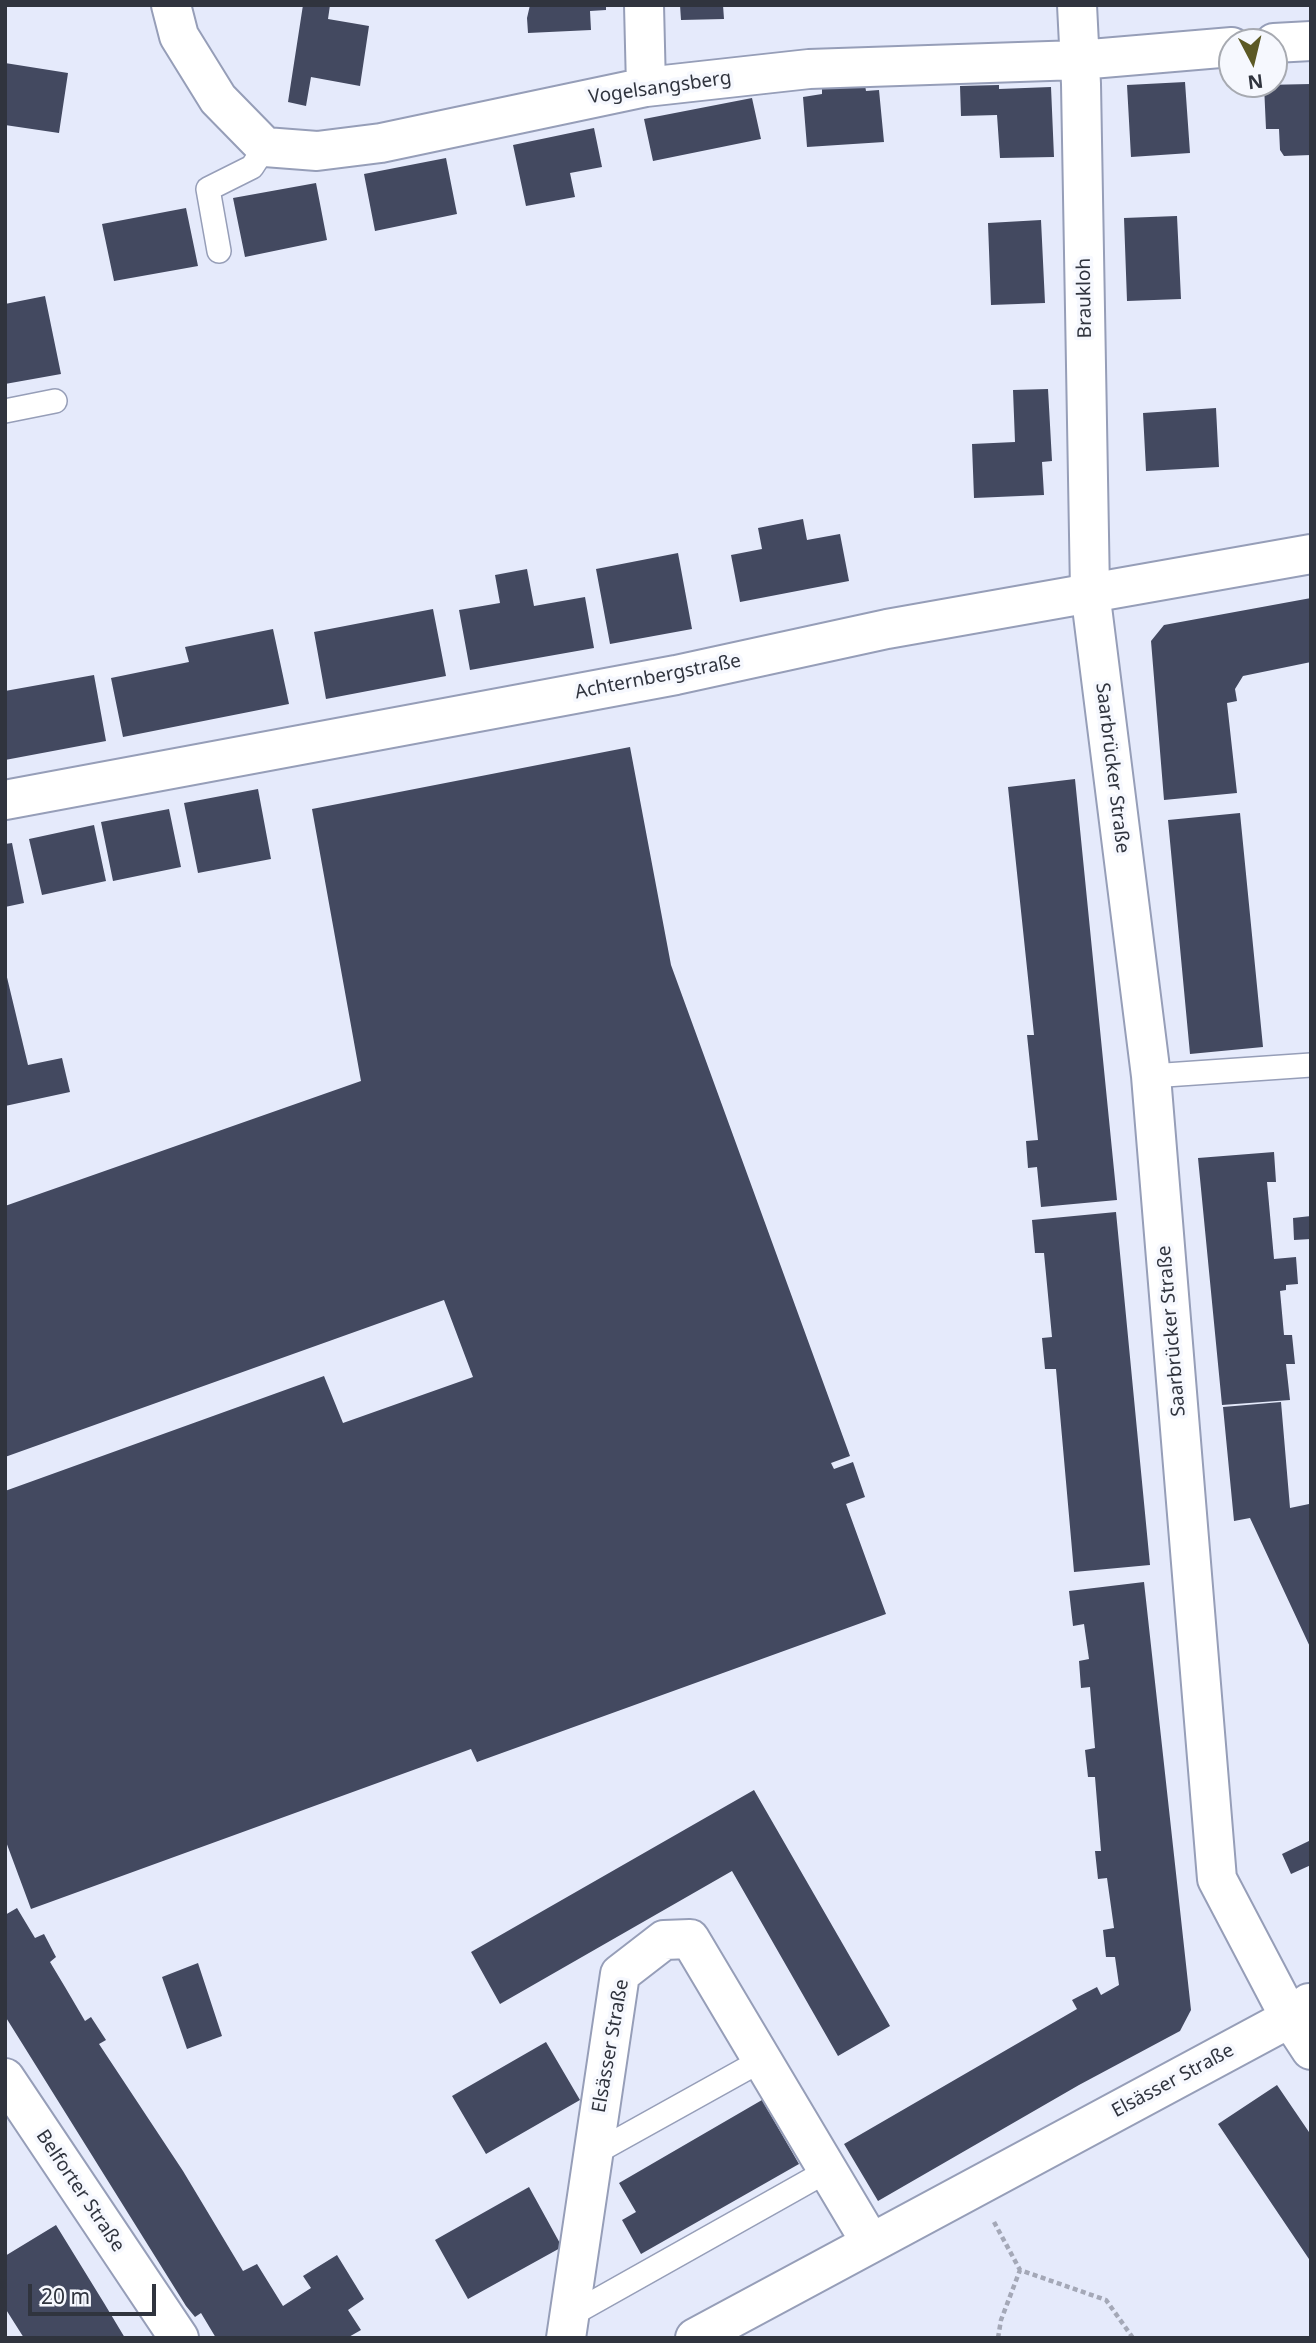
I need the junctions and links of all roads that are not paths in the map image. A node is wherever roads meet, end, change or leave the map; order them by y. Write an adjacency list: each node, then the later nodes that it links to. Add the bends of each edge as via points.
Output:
1 (171, 5): 9 (street, via 179,36 218,99)
2 (644, 5): 8 (street)
3 (1076, 5): 7 (street, Braukloh)
4 (1311, 41): 5 (street)
5 (1288, 42)
6 (1218, 48): 7 (street, Vogelsangsberg)
7 (1079, 60): 8 (street, Vogelsangsberg, via 809,69); 14 (street, Braukloh)
8 (646, 86): 9 (street, Vogelsangsberg, via 381,143 317,151)
9 (265, 147): 10 (lane, via 252,167 208,189)
10 (219, 251)
11 (55, 401): 12 (lane)
12 (5, 411)
13 (1311, 554): 14 (street, Achternbergstraße)
14 (1090, 591): 15 (street, Achternbergstraße, via 676,675); 17 (street, Saarbrücker Straße)
15 (5, 800)
16 (1311, 1065): 17 (lane)
17 (1151, 1076): 18 (street, Saarbrücker Straße, via 1217,1879)
18 (1300, 2010): 19 (street, Saarbrücker Straße); 24 (street, Elsässer Straße)
19 (1311, 2050)
20 (762, 2060): 22 (lane); 22 (street, Elsässer Straße, via 690,1939 664,1940 620,1974); 23 (street, Elsässer Straße)
21 (5, 2078): 26 (street, Belforter Straße)
22 (593, 2154): 25 (street, Elsässer Straße)
23 (827, 2171): 24 (street, Elsässer Straße); 25 (lane)
24 (870, 2243): 27 (street, Elsässer Straße)
25 (567, 2327)
26 (179, 2338)
27 (695, 2338)

